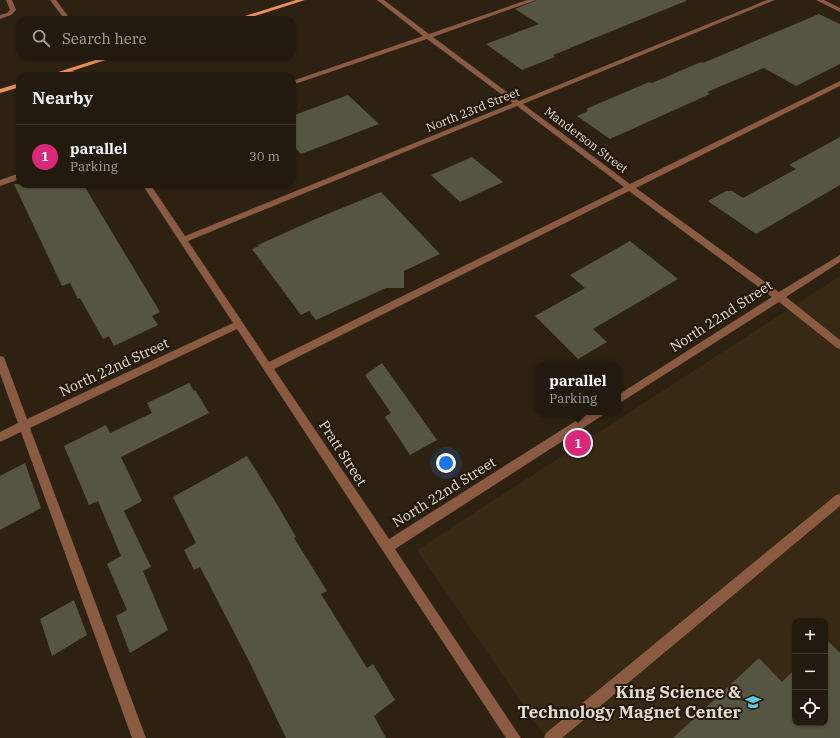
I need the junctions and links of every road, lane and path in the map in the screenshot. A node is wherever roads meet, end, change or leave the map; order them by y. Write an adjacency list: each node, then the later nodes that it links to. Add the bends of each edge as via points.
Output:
1 (9, 0): 11 (street, via 13,10)
2 (53, 0): 9 (street)
3 (302, 0): 10 (main road)
4 (380, 0): 12 (street, Manderson Street)
5 (533, 0): 12 (street)
6 (772, 0): 20 (street, North 23rd Street)
7 (819, 0): 8 (street)
8 (840, 10)
9 (65, 16)
10 (248, 16)
11 (0, 17)
12 (428, 36): 16 (street); 20 (street, Manderson Street)
13 (94, 60): 14 (main road)
14 (70, 70): 15 (main road)
15 (63, 72)
16 (296, 82)
17 (840, 83): 23 (street)
18 (16, 86): 19 (main road)
19 (0, 91)
20 (518, 103): 23 (street, Manderson Street); 25 (street, North 23rd Street)
21 (16, 177): 22 (street)
22 (0, 183)
23 (629, 187): 27 (street, Manderson Street); 31 (street)
24 (149, 188): 25 (street, Pratt Street)
25 (183, 240): 28 (street, Pratt Street)
26 (840, 258): 27 (street, North 22nd Street)
27 (779, 297): 29 (street, Manderson Street); 32 (street, North 22nd Street)
28 (240, 324): 31 (street, Pratt Street); 34 (street, North 22nd Street)
29 (840, 345)
30 (0, 360): 34 (street)
31 (268, 367): 37 (street, Pratt Street)
32 (621, 398)
33 (593, 415): 37 (street, North 22nd Street)
34 (24, 426): 35 (street, North 22nd Street); 38 (street)
35 (0, 437)
36 (840, 498): 40 (street)
37 (387, 546): 39 (street, Pratt Street)
38 (139, 738)
39 (514, 738)
40 (551, 738)

